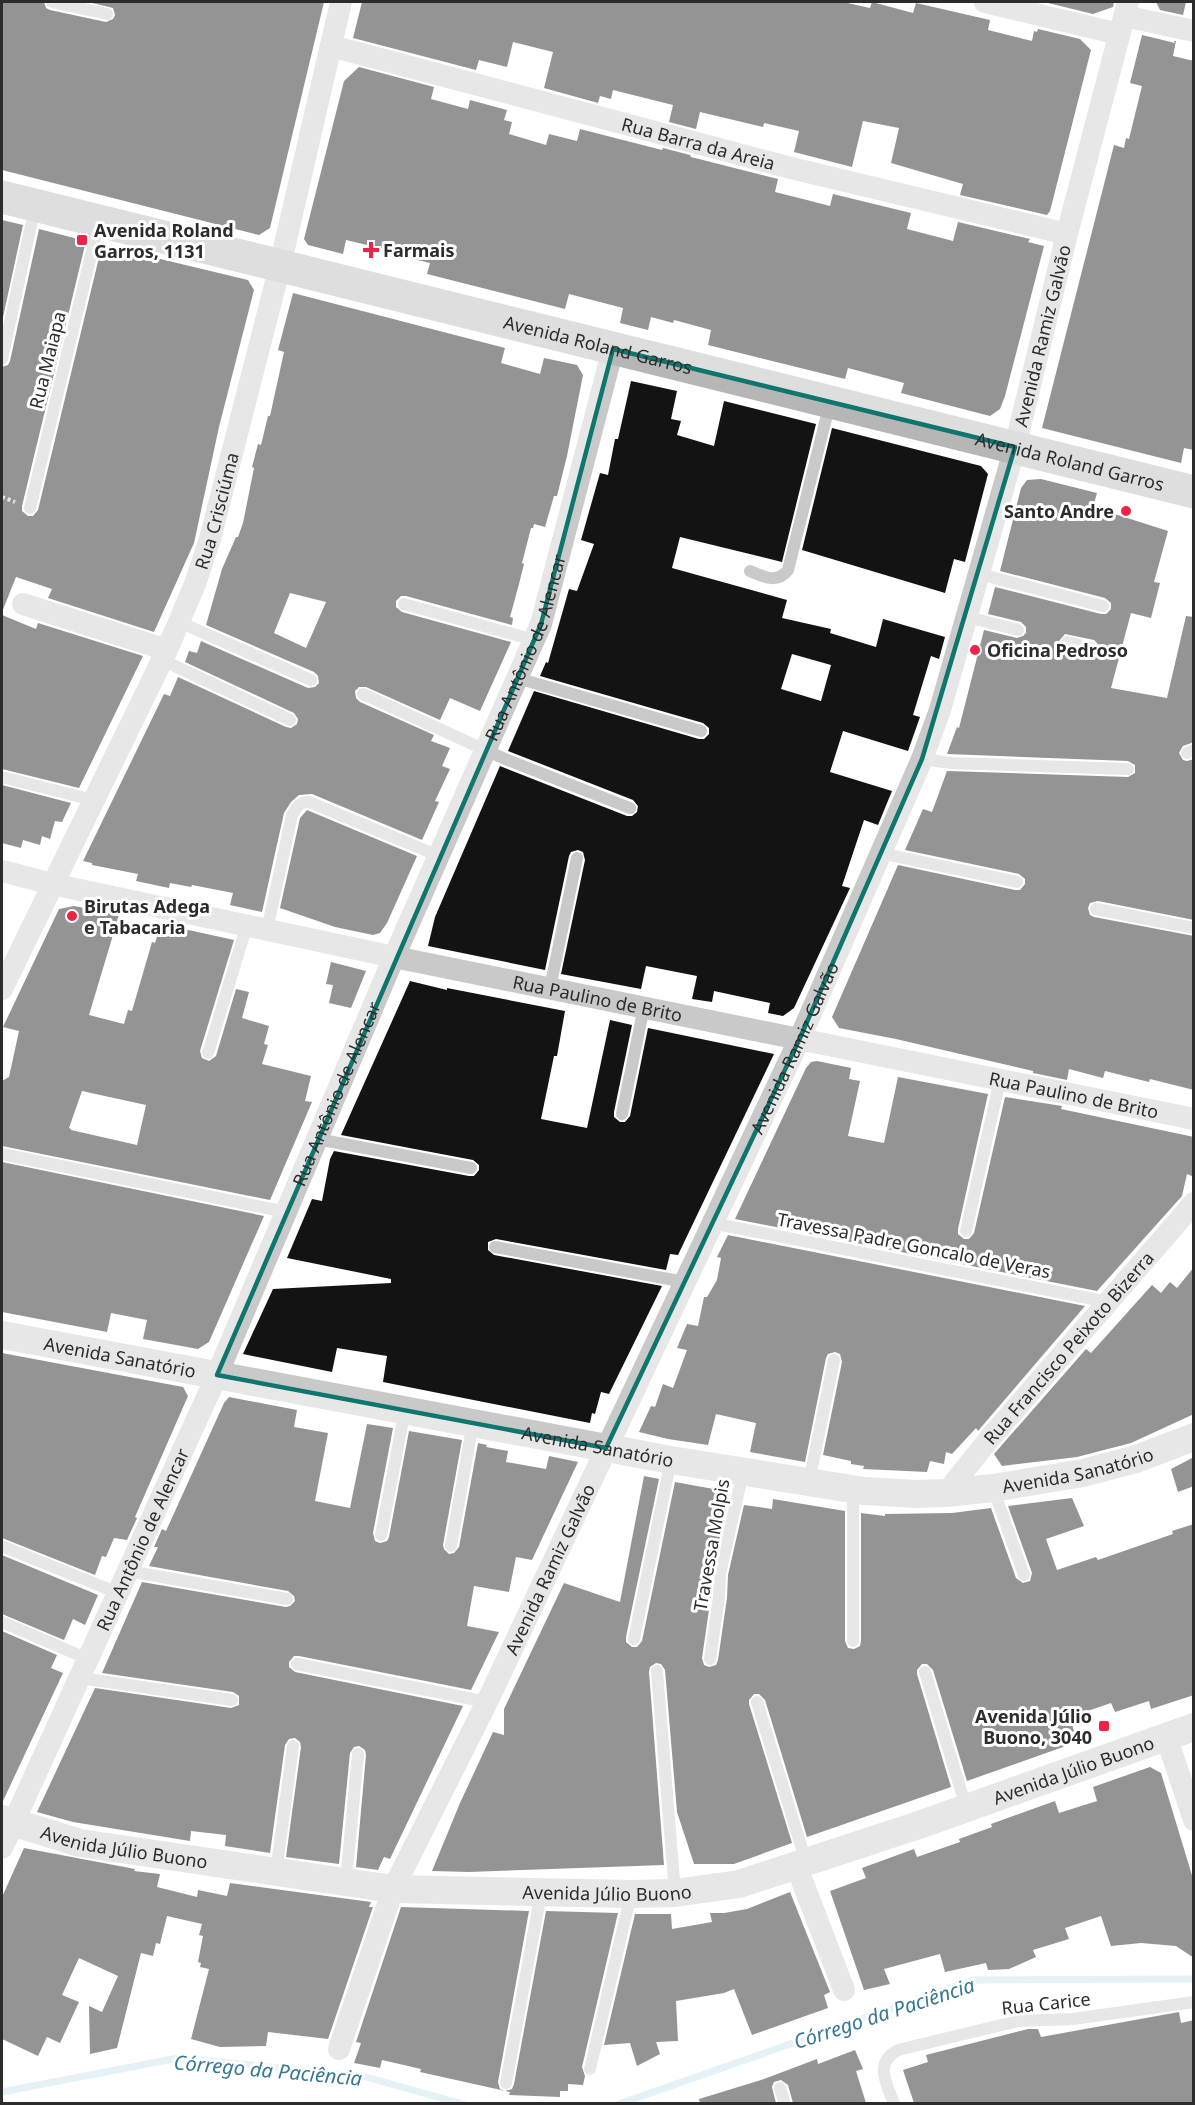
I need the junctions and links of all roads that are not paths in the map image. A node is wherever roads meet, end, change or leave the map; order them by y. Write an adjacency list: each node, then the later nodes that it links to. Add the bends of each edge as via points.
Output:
1 (52, 2): 4 (lane)
2 (340, 2): 7 (street, Rua Crisciúma)
3 (985, 2): 5 (street)
4 (107, 14)
5 (1124, 17): 6 (street); 11 (street, Avenida Ramiz Galvão)
6 (1194, 31)
7 (331, 46): 11 (street, Rua Barra da Areia, via 791,168); 12 (street, Rua Crisciúma)
8 (2, 197): 9 (main road, Avenida Roland Garros)
9 (35, 206): 10 (main road, Avenida Roland Garros); 14 (lane)
10 (99, 221): 12 (main road, Avenida Roland Garros); 18 (lane, Rua Maiapa)
11 (1067, 234): 16 (street, Avenida Ramiz Galvão)
12 (280, 266): 13 (main road, Avenida Roland Garros); 25 (street, Rua Crisciúma, via 210,539)
13 (613, 349): 15 (main road, Avenida Roland Garros); 27 (street, Rua Antônio de Alencar)
14 (2, 359)
15 (830, 403): 16 (main road, Avenida Roland Garros); 19 (lane, via 788,570 784,576 768,579)
16 (1015, 447): 17 (main road, Avenida Roland Garros); 20 (street, Avenida Ramiz Galvão)
17 (1194, 492)
18 (30, 508)
19 (750, 572)
20 (979, 574): 23 (lane); 24 (street, Avenida Ramiz Galvão)
21 (23, 604): 30 (street)
22 (404, 604): 27 (lane)
23 (1103, 606)
24 (967, 617): 26 (lane); 37 (street, Avenida Ramiz Galvão)
25 (179, 622): 30 (street, Rua Crisciúma); 32 (lane)
26 (1018, 630)
27 (534, 640): 31 (street, Rua Antônio de Alencar)
28 (1067, 642): 29 (lane)
29 (1091, 648)
30 (164, 655): 34 (lane); 40 (street, Rua Crisciúma)
31 (517, 678): 35 (lane); 36 (street, Rua Antônio de Alencar)
32 (311, 680)
33 (363, 694): 36 (lane)
34 (290, 720)
35 (701, 731)
36 (484, 750): 41 (lane); 43 (street, Rua Antônio de Alencar)
37 (922, 759): 38 (lane); 42 (street, Avenida Ramiz Galvão)
38 (1128, 769)
39 (2, 777): 40 (lane)
40 (93, 800): 47 (street, Rua Crisciúma)
41 (630, 808)
42 (880, 853): 46 (lane); 55 (street, Avenida Ramiz Galvão)
43 (438, 856): 49 (lane, via 303,802 292,815); 51 (street, Rua Antônio de Alencar)
44 (578, 858): 52 (lane)
45 (2, 872): 47 (street, Rua Paulino de Brito)
46 (1017, 882)
47 (52, 884): 49 (street, Rua Paulino de Brito); 53 (street, Rua Crisciúma)
48 (1096, 909): 50 (lane)
49 (257, 928): 51 (street, Rua Paulino de Brito); 56 (lane)
50 (1194, 928)
51 (394, 957): 52 (street, Rua Paulino de Brito); 60 (street, Rua Antônio de Alencar)
52 (550, 988): 54 (street, Rua Paulino de Brito)
53 (2, 989)
54 (644, 1007): 55 (street, Rua Paulino de Brito); 58 (lane)
55 (800, 1038): 57 (street, Rua Paulino de Brito); 65 (street, Avenida Ramiz Galvão)
56 (208, 1053)
57 (1000, 1080): 59 (street, Rua Paulino de Brito); 66 (lane)
58 (622, 1114)
59 (1194, 1119)
60 (317, 1139): 62 (lane); 64 (street, Rua Antônio de Alencar)
61 (2, 1154): 64 (lane)
62 (471, 1168)
63 (1194, 1203): 69 (street, Rua Francisco Peixoto Bizerra)
64 (286, 1212): 72 (street, Rua Antônio de Alencar)
65 (712, 1223): 68 (street, Avenida Ramiz Galvão); 69 (lane, Travessa Padre Goncalo de Veras)
66 (966, 1231)
67 (495, 1247): 68 (lane)
68 (685, 1282): 76 (street, Avenida Ramiz Galvão)
69 (1108, 1302): 82 (street, Rua Francisco Peixoto Bizerra)
70 (2, 1335): 72 (street, Avenida Sanatório)
71 (834, 1360): 79 (lane)
72 (217, 1375): 73 (street, Avenida Sanatório, via 298,1397); 86 (street, Rua Antônio de Alencar)
73 (405, 1410): 74 (street, Avenida Sanatório); 83 (lane)
74 (473, 1423): 76 (street, Avenida Sanatório); 85 (lane)
75 (1194, 1437): 80 (street, Avenida Sanatório, via 1136,1459 1083,1473)
76 (606, 1448): 77 (street, Avenida Sanatório); 99 (street, Avenida Ramiz Galvão)
77 (671, 1460): 78 (street, Avenida Sanatório); 91 (lane)
78 (743, 1472): 79 (street, Avenida Sanatório); 93 (lane, Travessa Molpis, via 720,1574)
79 (809, 1483): 81 (street, Avenida Sanatório)
80 (993, 1488): 82 (street, Avenida Sanatório); 87 (lane)
81 (853, 1490): 82 (street, Avenida Sanatório); 92 (lane)
82 (946, 1493)
83 (381, 1534)
84 (2, 1546): 88 (lane)
85 (451, 1546)
86 (128, 1570): 88 (street, Rua Antônio de Alencar); 89 (lane)
87 (1024, 1575)
88 (118, 1593): 95 (street, Rua Antônio de Alencar)
89 (287, 1599)
90 (2, 1622): 95 (lane)
91 (634, 1639)
92 (854, 1641)
93 (710, 1659)
94 (297, 1664): 99 (lane)
95 (84, 1669): 98 (lane); 107 (street, Rua Antônio de Alencar)
96 (657, 1671): 113 (lane)
97 (925, 1672): 105 (lane)
98 (232, 1700)
99 (487, 1702): 111 (street, Avenida Ramiz Galvão)
100 (757, 1702): 108 (lane)
101 (1194, 1727): 102 (street, Avenida Júlio Buono)
102 (1166, 1736): 105 (street, Avenida Júlio Buono); 106 (street)
103 (293, 1746): 109 (lane)
104 (358, 1754): 110 (lane)
105 (966, 1807): 108 (street, Avenida Júlio Buono)
106 (1194, 1820)
107 (5, 1830): 109 (street, Avenida Júlio Buono)
108 (801, 1863): 113 (street, Avenida Júlio Buono, via 739,1884); 115 (street)
109 (276, 1872): 110 (street, Avenida Júlio Buono)
110 (346, 1881): 111 (street, Avenida Júlio Buono)
111 (393, 1889): 112 (street, Avenida Júlio Buono); 117 (street, Avenida Ramiz Galvão)
112 (541, 1892): 114 (street, Avenida Júlio Buono); 119 (lane)
113 (675, 1893): 114 (street, Avenida Júlio Buono)
114 (631, 1894): 118 (lane)
115 (844, 1990)
116 (1194, 2002): 122 (lane, Rua Carice, via 1073,2019 1018,2021 891,2054 883,2073)
117 (339, 2049)
118 (590, 2069)
119 (506, 2083)
120 (780, 2088): 121 (lane)
121 (785, 2103)
122 (894, 2103)

